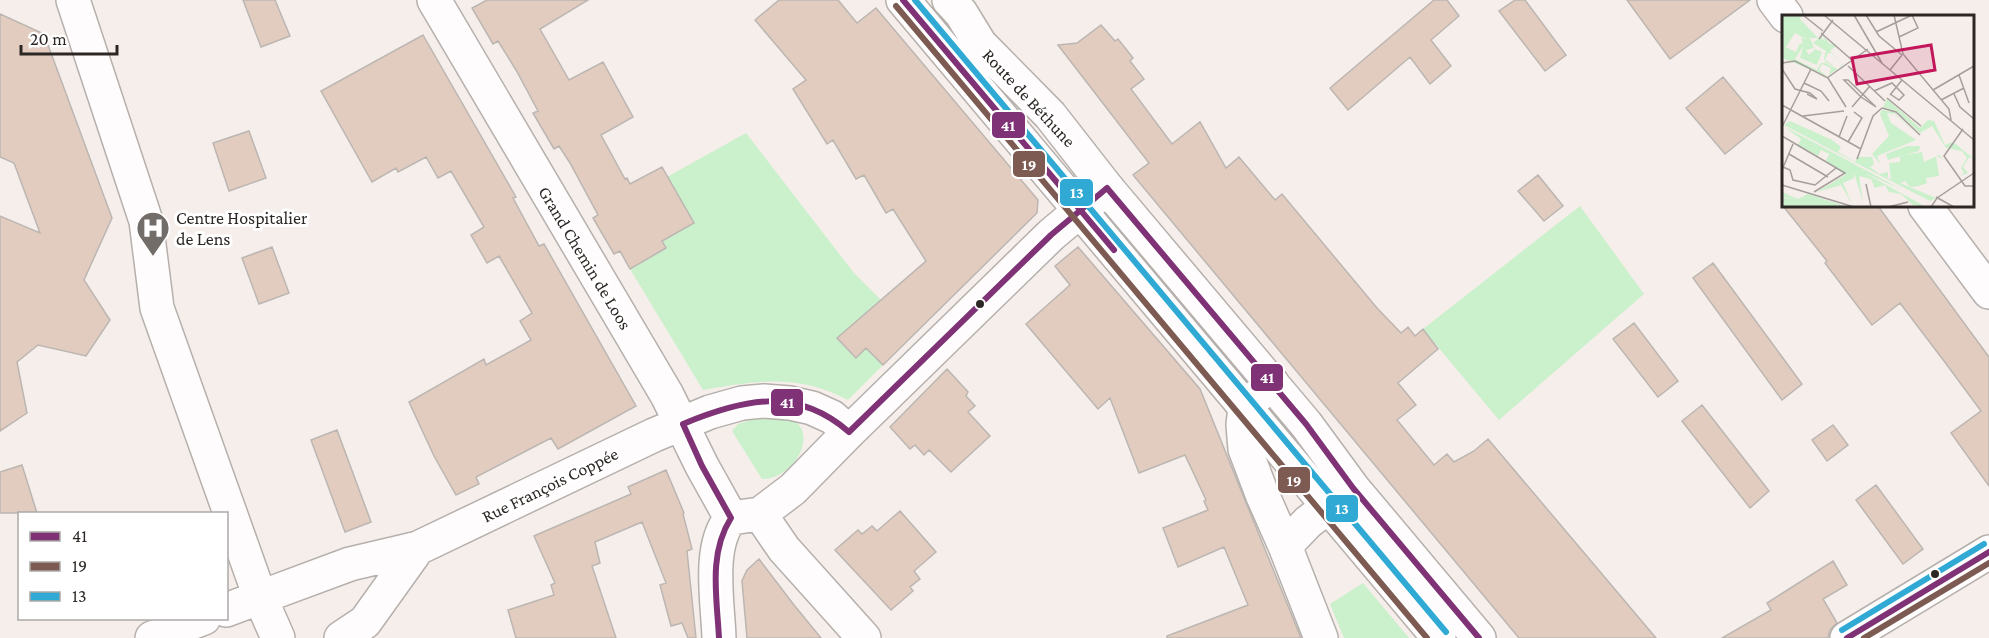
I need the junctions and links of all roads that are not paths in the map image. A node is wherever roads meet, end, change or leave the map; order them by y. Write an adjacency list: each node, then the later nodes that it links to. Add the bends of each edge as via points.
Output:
1 (73, 0): 20 (street, via 146,221 157,308)
2 (434, 0): 13 (street, Grand Chemin de Loos)
3 (903, 0): 9 (street, Route de Béthune)
4 (950, 0): 7 (street, Route de Béthune, via 980,44 1050,114)
5 (1774, 0): 6 (street)
6 (1785, 15)
7 (1107, 188): 9 (street); 11 (street, Route de Béthune)
8 (1926, 207): 10 (street)
9 (1081, 210): 12 (street, Route de Béthune); 14 (street)
10 (1989, 292)
11 (1272, 383): 12 (street); 15 (street, Route de Béthune, via 1306,424)
12 (1245, 407): 15 (street, Route de Béthune); 17 (street, via 1245,449)
13 (683, 424): 14 (street, Rue François Coppée, via 710,412 764,401 812,408); 16 (street, Grand Chemin de Loos, via 702,466); 18 (street, Rue François Coppée)
14 (849, 432): 16 (street, via 794,489)
15 (1340, 497): 17 (street); 29 (street, Route de Béthune); 30 (street, Route de Béthune)
16 (745, 516): 26 (street, via 723,529 718,546); 27 (street, Grand Chemin de Loos, via 784,549)
17 (1285, 546): 28 (street)
18 (418, 548): 20 (street, Rue François Coppée, via 350,564); 25 (street, via 365,622)
19 (1985, 564): 31 (street)
20 (260, 597): 21 (street, Rue François Coppée); 24 (street)
21 (228, 609)
22 (199, 620): 23 (street)
23 (153, 638)
24 (278, 638)
25 (341, 638)
26 (719, 638)
27 (864, 638)
28 (1321, 638)
29 (1439, 638)
30 (1479, 638)
31 (1847, 638)

